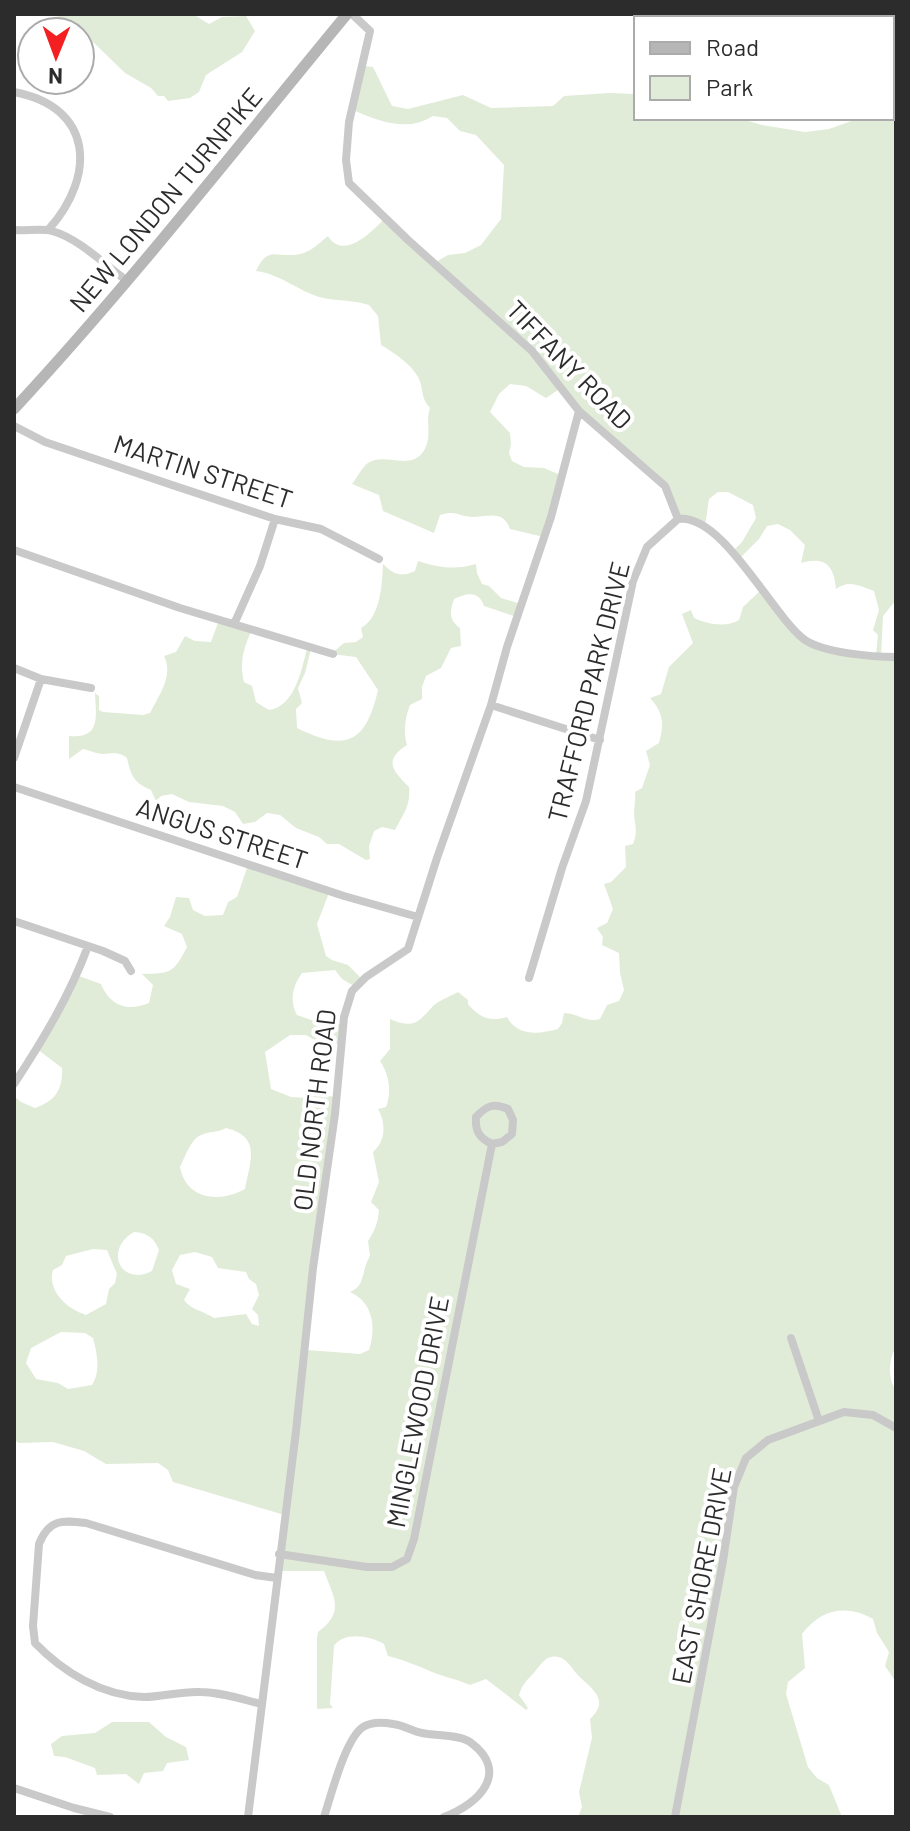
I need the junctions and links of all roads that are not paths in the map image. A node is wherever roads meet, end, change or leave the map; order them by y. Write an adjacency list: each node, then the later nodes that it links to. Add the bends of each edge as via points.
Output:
1 (349, 14): 5 (main road, NEW LONDON TURNPIKE); 7 (street, TIFFANY ROAD, via 370,31 349,122 349,183 532,351)
2 (14, 92): 3 (street, via 53,109 70,123 81,146 76,184)
3 (49, 229): 4 (street); 5 (street)
4 (14, 230)
5 (126, 280): 6 (main road, NEW LONDON TURNPIKE)
6 (14, 409)
7 (579, 411): 10 (street, TIFFANY ROAD, via 665,486); 19 (street, OLD NORTH ROAD, via 564,477)
8 (14, 426): 9 (street, MARTIN STREET, via 45,442)
9 (275, 519): 12 (street, MARTIN STREET, via 321,529); 13 (street)
10 (678, 519): 15 (street, via 695,520 710,531 806,641 838,651); 20 (street, TRAFFORD PARK DRIVE, via 647,547 633,581)
11 (14, 550): 13 (street)
12 (379, 559)
13 (235, 622): 14 (street)
14 (333, 654)
15 (896, 657)
16 (14, 668): 17 (street)
17 (41, 679): 18 (street); 21 (street)
18 (91, 688)
19 (491, 705): 20 (street); 23 (street, OLD NORTH ROAD)
20 (600, 740): 27 (street, TRAFFORD PARK DRIVE, via 586,801)
21 (14, 758)
22 (14, 787): 23 (street, ANGUS STREET)
23 (418, 917): 33 (street, OLD NORTH ROAD, via 408,949 352,991 344,1017)
24 (14, 921): 25 (street)
25 (88, 946): 26 (street, via 125,961); 28 (street, via 62,1005)
26 (131, 971)
27 (529, 978)
28 (14, 1084)
29 (492, 1144): 29 (street, MINGLEWOOD DRIVE, via 475,1129 476,1117 497,1104 508,1109 512,1134); 33 (street, MINGLEWOOD DRIVE, via 407,1559 392,1567 367,1567)
30 (791, 1338): 31 (street)
31 (819, 1421): 32 (street, EAST SHORE DRIVE, via 844,1412 873,1415); 41 (street, EAST SHORE DRIVE, via 768,1440 746,1458 734,1487)
32 (896, 1428)
33 (279, 1554): 34 (street, OLD NORTH ROAD)
34 (277, 1578): 35 (street, OLD NORTH ROAD); 35 (street, via 86,1523 53,1523 39,1544 35,1643 62,1667 119,1694 208,1692)
35 (261, 1704): 39 (street, OLD NORTH ROAD)
36 (14, 1788): 38 (street)
37 (324, 1816): 40 (street, via 351,1742 361,1728 375,1722 467,1740 480,1752 488,1764 481,1795 462,1811)
38 (110, 1817)
39 (248, 1817)
40 (444, 1817)
41 (675, 1817)

